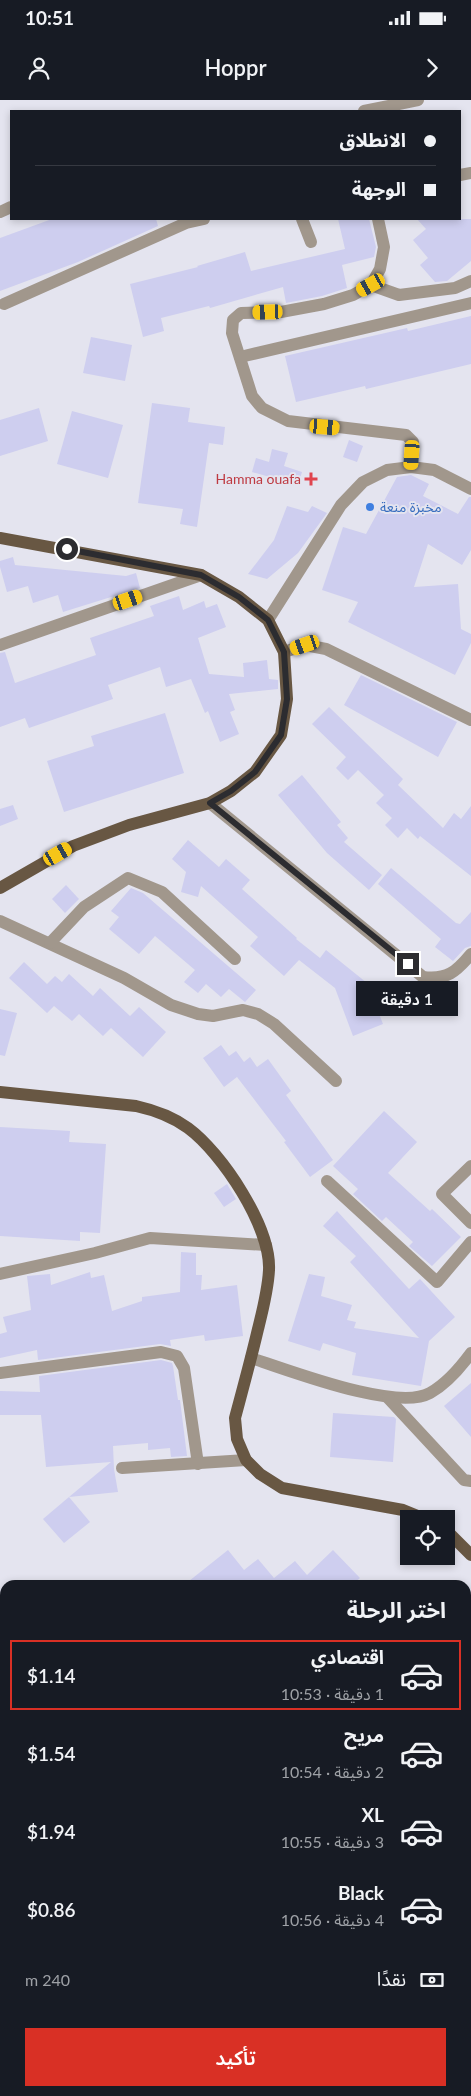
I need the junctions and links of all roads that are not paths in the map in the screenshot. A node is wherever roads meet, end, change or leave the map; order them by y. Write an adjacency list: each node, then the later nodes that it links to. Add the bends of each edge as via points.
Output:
1 (418, 100): 2 (street)
2 (369, 110)
3 (302, 220): 6 (street)
4 (378, 220): 8 (street, via 384,246 380,269)
5 (185, 221): 10 (street)
6 (312, 242)
7 (471, 282): 8 (street, via 455,288 399,295)
8 (371, 285): 11 (street, via 324,304 281,312 241,313 233,320 232,332)
9 (471, 303): 11 (street)
10 (4, 304)
11 (240, 357): 12 (street, via 252,396 262,408 302,424 406,435 413,442)
12 (411, 468): 13 (street, via 434,470); 16 (street, via 387,470 363,482 341,505)
13 (471, 489)
14 (0, 538): 15 (main road)
15 (201, 575): 16 (main road, via 239,597); 17 (street)
16 (268, 620): 18 (main road)
17 (0, 644)
18 (284, 652): 19 (street, via 305,645 326,649); 20 (main road, via 287,699 281,735 255,772)
19 (471, 720)
20 (210, 803): 21 (main road, via 129,825 73,846); 24 (street, via 423,977 449,976)
21 (0, 888)
22 (0, 920): 23 (street)
23 (50, 943): 25 (street, via 84,907 128,878 162,892); 26 (street, via 124,978 171,1005 213,1016 243,1010 258,1014 274,1024)
24 (471, 954)
25 (235, 959)
26 (336, 1081)
27 (0, 1092): 32 (main road, via 136,1106 156,1111 188,1128 215,1154 249,1202)
28 (471, 1166): 30 (street, via 442,1194)
29 (327, 1181): 31 (street, via 437,1282)
30 (471, 1223)
31 (471, 1242)
32 (266, 1245): 33 (street, via 150,1238); 35 (main road, via 268,1289)
33 (0, 1274)
34 (471, 1353): 37 (street, via 447,1380 429,1394 411,1399)
35 (251, 1358): 37 (street); 38 (main road, via 236,1418 237,1440)
36 (0, 1373): 39 (street, via 161,1352 177,1356 184,1368)
37 (388, 1398): 41 (street, via 464,1480)
38 (246, 1460): 39 (street); 42 (main road, via 282,1488)
39 (198, 1464): 40 (street)
40 (122, 1468)
41 (471, 1481)
42 (404, 1510)
43 (455, 1539): 44 (main road)
44 (471, 1555)

